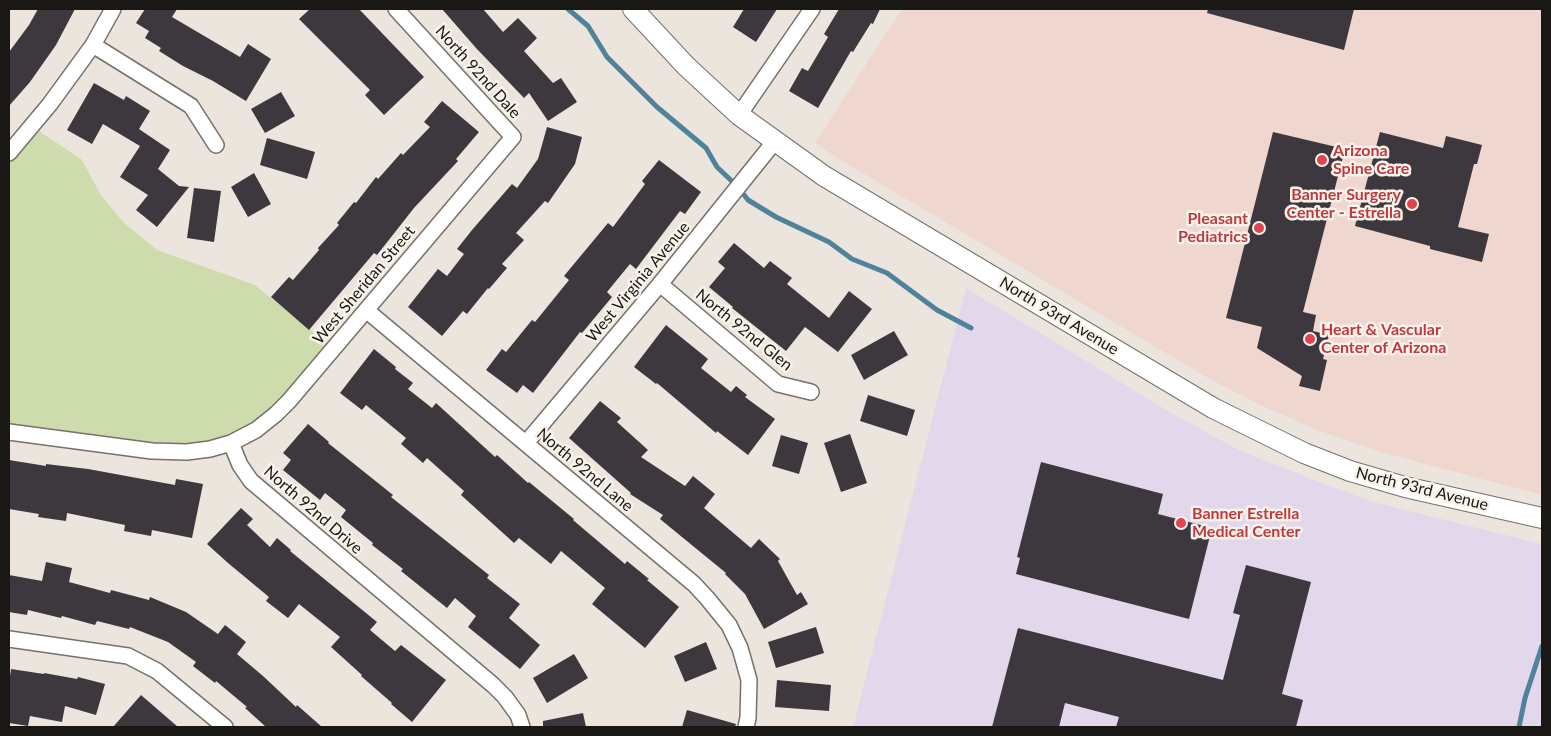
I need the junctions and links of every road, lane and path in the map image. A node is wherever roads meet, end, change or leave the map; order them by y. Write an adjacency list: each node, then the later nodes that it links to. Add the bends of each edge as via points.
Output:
1 (113, 9): 5 (street)
2 (396, 9): 7 (street, North 92nd Dale)
3 (633, 9): 6 (street, North 93rd Avenue, via 686,66)
4 (812, 9): 6 (street)
5 (92, 45): 9 (street, via 190,106); 10 (street, via 50,104)
6 (739, 115): 8 (street, North 93rd Avenue)
7 (513, 137): 12 (street, West Sheridan Street)
8 (775, 141): 11 (street, West Virginia Avenue); 17 (street, North 93rd Avenue, via 832,181 1066,321 1213,408 1273,438 1304,453 1405,487)
9 (216, 145)
10 (9, 153)
11 (660, 284): 13 (street, North 92nd Glen, via 778,384); 16 (street, West Virginia Avenue)
12 (366, 310): 15 (street, West Sheridan Street, via 276,414); 16 (street, North 92nd Lane)
13 (812, 392)
14 (9, 432): 15 (street, via 168,453)
15 (230, 444): 20 (street, North 92nd Drive, via 251,481 493,685 518,715)
16 (526, 444): 21 (street, North 92nd Lane, via 694,584 729,625 749,680)
17 (1542, 518)
18 (9, 639): 19 (street, via 128,656 157,671)
19 (225, 727)
20 (522, 727)
21 (746, 727)

